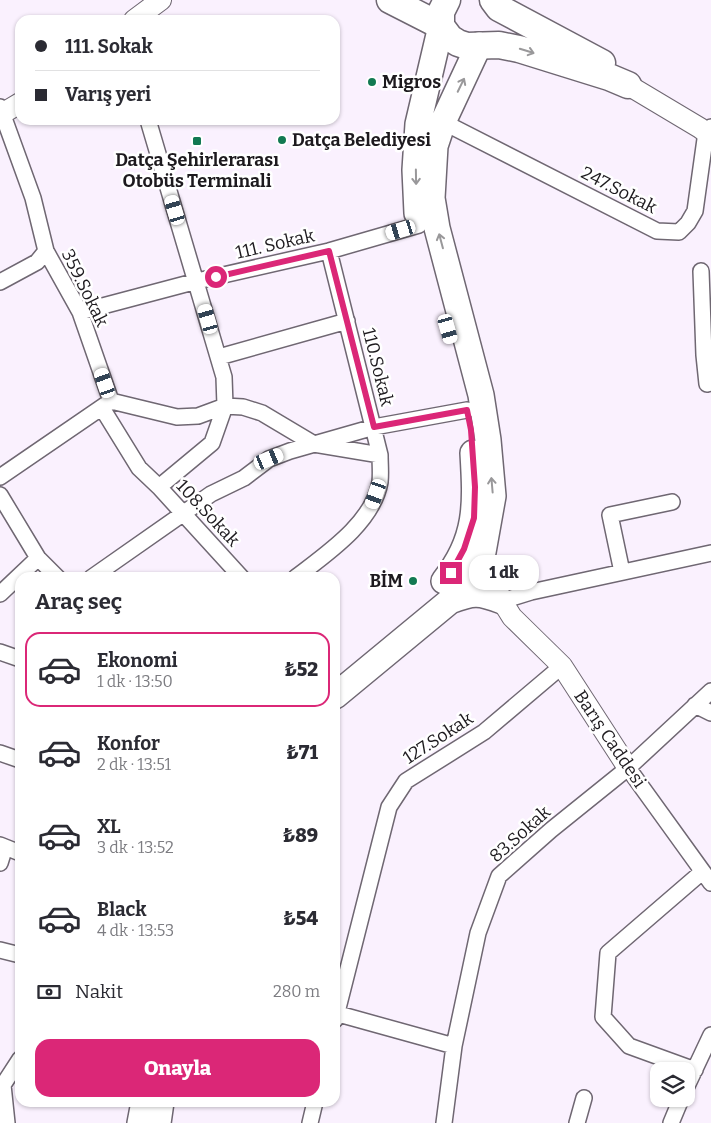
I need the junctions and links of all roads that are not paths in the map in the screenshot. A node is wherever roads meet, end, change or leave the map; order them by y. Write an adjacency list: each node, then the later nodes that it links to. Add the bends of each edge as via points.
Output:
1 (161, 0): 5 (street)
2 (390, 0): 6 (highway)
3 (447, 0): 6 (highway)
4 (498, 3): 7 (highway, via 498,26); 8 (highway, via 604,64)
5 (141, 15)
6 (441, 26): 7 (highway, via 458,43); 14 (main road, one-way to 14, via 418,124 416,205)
7 (479, 46): 8 (highway, one-way to 8, via 519,49); 11 (main road, one-way to 7)
8 (628, 84): 13 (street)
9 (15, 105): 10 (street)
10 (1, 112): 15 (street, 359.Sokak, via 33,198)
11 (442, 122): 13 (street, 247.Sokak, via 657,231 679,232 695,211); 35 (main road, one-way to 11, via 493,496 488,440 481,395 432,198 435,146)
12 (150, 125): 18 (street)
13 (709, 132)
14 (419, 225): 16 (street, 111. Sokak); 26 (main road)
15 (46, 251): 19 (street, via 37,262); 20 (street, 359.Sokak)
16 (329, 251): 18 (street, 111. Sokak); 21 (street, 110.Sokak)
17 (702, 271): 23 (street, via 704,355)
18 (197, 281): 20 (street, 111. Sokak); 22 (street)
19 (0, 282)
20 (80, 312): 24 (street, 359.Sokak)
21 (347, 321): 22 (street); 27 (street, 110.Sokak)
22 (219, 357): 25 (street, via 224,377)
23 (709, 384)
24 (107, 405): 25 (street, via 177,417 198,416); 30 (street); 31 (street, 359.Sokak, via 139,468)
25 (225, 406): 28 (street, via 262,413); 31 (street, 108.Sokak, via 212,443)
26 (467, 410): 27 (street); 51 (main road, via 475,487 474,518 464,549 451,573 418,610)
27 (374, 427): 28 (street); 29 (street, 110.Sokak)
28 (314, 444): 29 (street); 34 (street, via 269,459 244,478 211,494)
29 (380, 455): 42 (street, 110.Sokak, via 380,482 372,506 331,552)
30 (0, 477)
31 (159, 487): 34 (street, 108.Sokak)
32 (0, 495): 37 (street)
33 (672, 502): 43 (street, via 610,515)
34 (183, 514): 40 (street); 41 (street, 108.Sokak)
35 (483, 552): 46 (main road); 47 (main road)
36 (711, 553): 43 (street)
37 (38, 558): 38 (street); 39 (street)
38 (23, 572)
39 (52, 572)
40 (100, 572)
41 (236, 572)
42 (303, 572)
43 (622, 572): 47 (street)
44 (15, 580): 45 (street)
45 (0, 594)
46 (450, 601): 47 (main road, via 470,594 487,595); 53 (main road)
47 (502, 601): 50 (street, Barış Caddesi, via 512,617)
48 (0, 652): 49 (street)
49 (15, 657)
50 (562, 666): 58 (street, Barış Caddesi); 65 (street, 127.Sokak, via 484,732 406,781 389,807)
51 (340, 671)
52 (711, 691): 54 (street, 83.Sokak)
53 (340, 692)
54 (695, 705): 55 (street); 58 (street, 83.Sokak)
55 (711, 713)
56 (0, 753): 57 (street)
57 (15, 758)
58 (628, 768): 62 (street, Barış Caddesi); 68 (street, 83.Sokak, via 499,876 478,933)
59 (2, 846): 60 (street); 61 (street)
60 (15, 851)
61 (0, 864)
62 (706, 877): 69 (street, via 608,953 604,1017 630,1046)
63 (0, 950): 64 (street)
64 (15, 954)
65 (340, 1000)
66 (340, 1017): 68 (street)
67 (711, 1035): 71 (street)
68 (454, 1046): 77 (street, 83.Sokak)
69 (673, 1062)
70 (15, 1067): 75 (street, via 3,1085)
71 (695, 1070)
72 (584, 1098): 78 (street)
73 (314, 1107): 76 (street)
74 (678, 1107): 79 (street)
75 (8, 1123)
76 (310, 1123)
77 (444, 1123)
78 (577, 1123)
79 (671, 1123)

